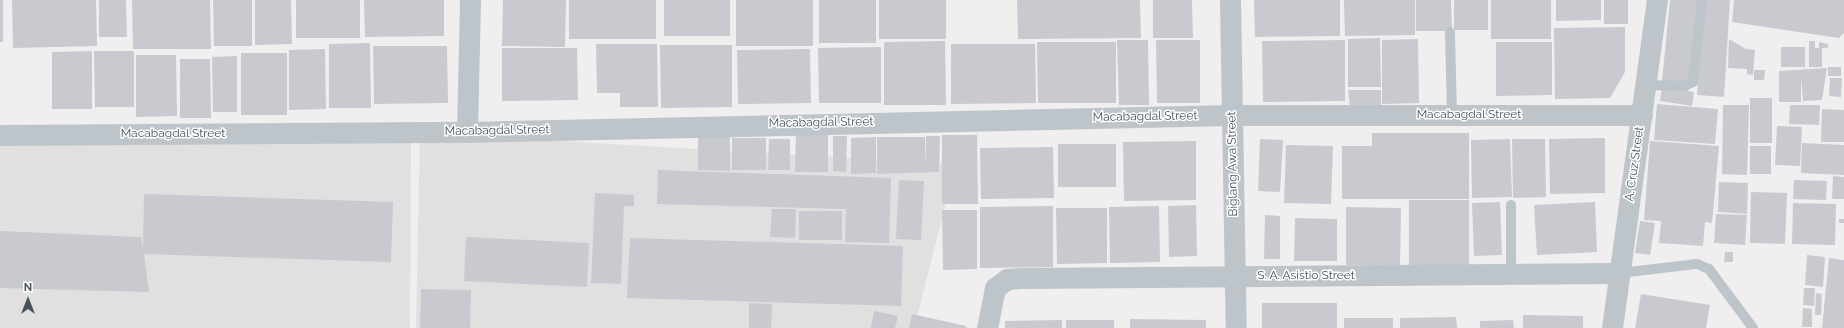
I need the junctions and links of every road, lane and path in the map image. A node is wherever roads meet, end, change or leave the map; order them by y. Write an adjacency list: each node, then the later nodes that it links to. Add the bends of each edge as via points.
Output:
1 (470, 0): 10 (street)
2 (1230, 0): 7 (street, Biglang Awa Street)
3 (1657, 0): 6 (street, A. Cruz Street)
4 (1702, 0): 6 (lane, via 1693,82 1685,86)
5 (1450, 32): 8 (lane)
6 (1646, 85): 9 (street, A. Cruz Street)
7 (1232, 115): 8 (street, Macabagdal Street); 10 (street, Macabagdal Street); 15 (street, Biglang Awa Street)
8 (1452, 115): 9 (street, Macabagdal Street)
9 (1642, 115): 13 (street, A. Cruz Street)
10 (467, 132): 11 (street, Macabagdal Street)
11 (0, 135)
12 (1511, 205): 14 (lane)
13 (1620, 273): 14 (street, S. A. Asistio Street); 18 (street, A. Cruz Street); 19 (lane, via 1697,264 1709,270)
14 (1511, 274): 15 (street, S. A. Asistio Street)
15 (1235, 276): 16 (street, S. A. Asistio Street, via 1008,279 995,288); 17 (street, Biglang Awa Street)
16 (987, 328)
17 (1236, 328)
18 (1612, 328)
19 (1753, 328)

